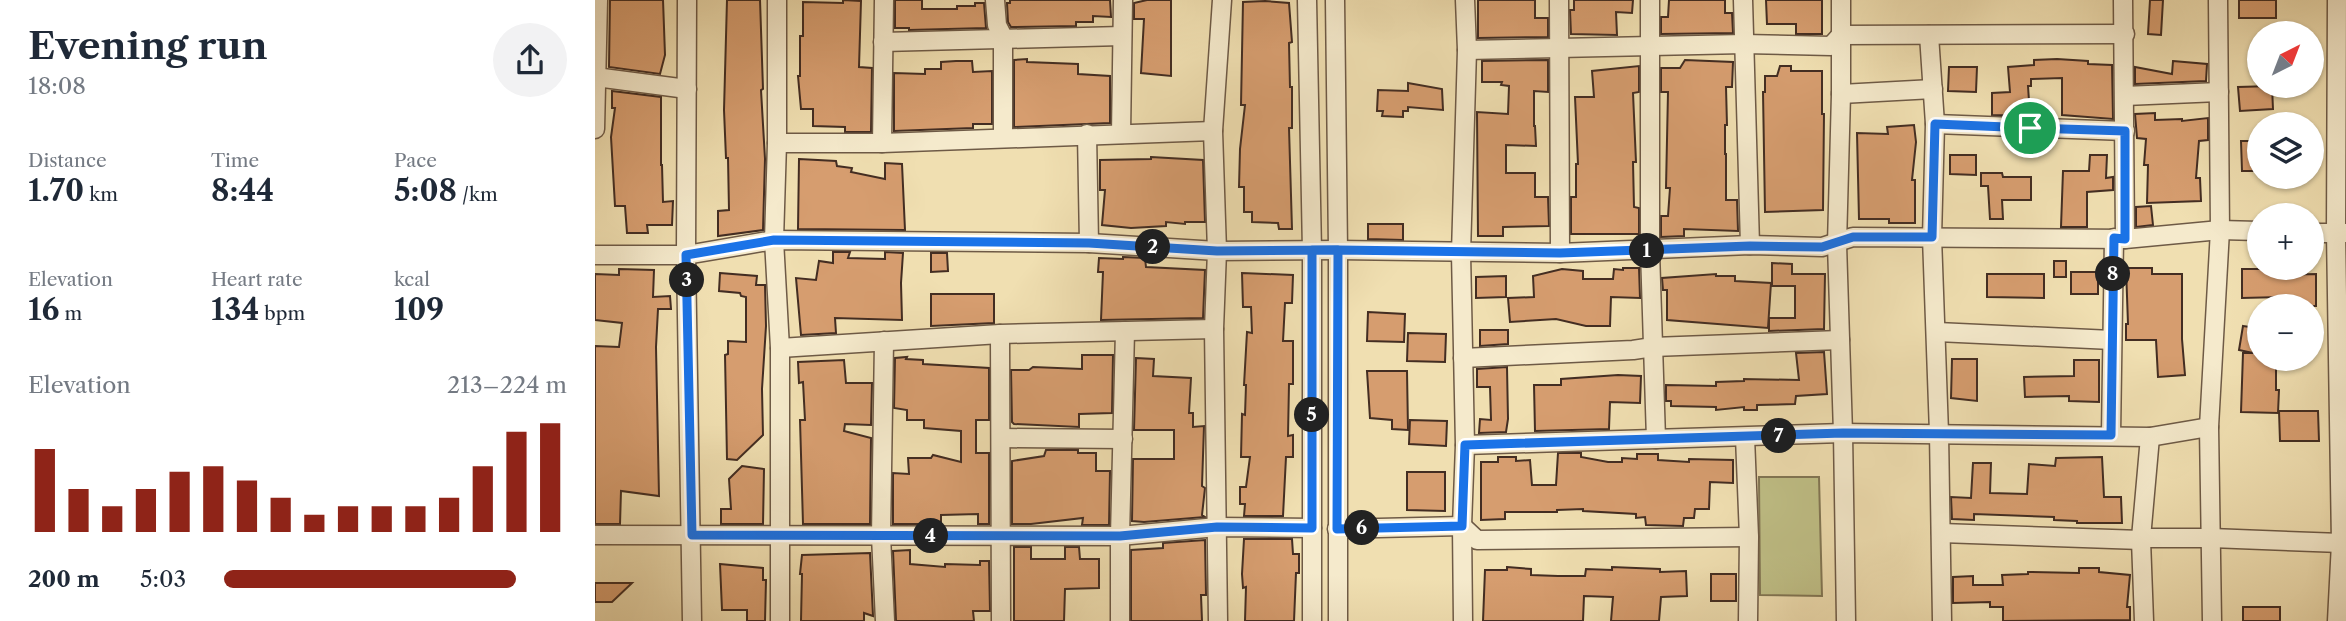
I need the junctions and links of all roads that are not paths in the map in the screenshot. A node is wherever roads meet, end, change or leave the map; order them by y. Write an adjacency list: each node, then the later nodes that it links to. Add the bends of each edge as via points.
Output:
1 (598, 0): 28 (street)
2 (687, 0): 29 (street)
3 (777, 0): 41 (street)
4 (884, 0): 23 (street)
5 (995, 0): 22 (street)
6 (1123, 0): 21 (street)
7 (1222, 0): 36 (street)
8 (1307, 0): 52 (street)
9 (1335, 0): 53 (street)
10 (1465, 0): 27 (street)
11 (1559, 0): 26 (street)
12 (1650, 0): 25 (street)
13 (1743, 0): 24 (street)
14 (1841, 0): 19 (street)
15 (2123, 0): 18 (street)
16 (2218, 0): 31 (street)
17 (2337, 0): 45 (street)
18 (2125, 34): 20 (street); 33 (street)
19 (1841, 35): 20 (street); 24 (street, via 1831,46); 32 (street)
20 (1929, 35): 30 (street)
21 (1122, 36): 22 (street); 39 (street)
22 (1003, 37): 23 (street); 40 (street)
23 (883, 41): 42 (street)
24 (1744, 44): 25 (street); 51 (street)
25 (1649, 47): 26 (street); 55 (street)
26 (1559, 49): 27 (street); 57 (street)
27 (1467, 50): 56 (street)
28 (595, 77): 29 (street); 35 (street)
29 (687, 89): 59 (street)
30 (1933, 89): 32 (street); 34 (street)
31 (2219, 92): 33 (street); 43 (street)
32 (1841, 94): 50 (street)
33 (2125, 96): 37 (street)
34 (1935, 124): 37 (street); 46 (street)
35 (595, 129)
36 (1213, 131): 39 (street); 54 (street)
37 (2125, 131): 47 (street)
38 (1087, 134): 39 (street); 40 (street); 49 (street)
39 (1121, 134)
40 (1003, 138): 42 (street)
41 (777, 143): 42 (street); 48 (street)
42 (882, 143)
43 (2220, 230): 44 (street); 47 (street); 70 (street)
44 (2247, 231)
45 (2341, 233): 71 (street)
46 (1932, 237): 47 (street); 50 (street, via 1853,237); 62 (street)
47 (2120, 238): 65 (street)
48 (774, 240): 49 (street); 59 (street); 68 (street)
49 (1089, 243): 54 (street)
50 (1837, 244): 51 (street); 64 (street)
51 (1750, 246): 55 (street)
52 (1312, 250): 53 (street); 54 (street); 83 (street)
53 (1338, 250): 56 (street); 84 (street)
54 (1217, 251): 60 (street)
55 (1650, 251): 57 (street); 67 (street)
56 (1461, 253): 57 (street); 69 (street)
57 (1560, 253)
58 (595, 255): 59 (street)
59 (686, 255): 88 (street)
60 (1214, 328): 61 (street); 82 (street)
61 (1125, 331): 63 (street); 78 (street)
62 (1937, 332): 65 (street); 73 (street)
63 (1000, 334): 66 (street); 77 (street)
64 (1840, 340): 67 (street); 72 (street)
65 (2112, 340): 74 (street)
66 (884, 341): 68 (street); 91 (street)
67 (1653, 347): 69 (street); 79 (street)
68 (780, 348): 86 (street)
69 (1463, 358): 80 (street)
70 (2209, 427): 76 (street); 93 (street)
71 (2343, 432): 95 (street)
72 (1843, 433): 73 (street); 75 (street); 107 (street)
73 (1939, 433): 74 (street); 85 (street)
74 (2111, 435): 76 (street)
75 (1745, 437): 79 (street); 92 (street)
76 (2150, 437): 94 (street)
77 (1001, 438): 78 (street); 89 (street)
78 (1123, 439): 90 (street)
79 (1656, 439): 80 (street)
80 (1465, 445): 81 (street)
81 (1462, 526): 84 (street); 92 (street, via 1477,540); 105 (street)
82 (1217, 527): 83 (street); 90 (street); 102 (street)
83 (1312, 528): 103 (street)
84 (1337, 529): 104 (street)
85 (1941, 533): 94 (street); 108 (street)
86 (779, 534): 88 (street); 91 (street); 98 (street)
87 (595, 535): 88 (street)
88 (692, 535): 97 (street)
89 (1002, 536): 90 (street); 91 (street); 100 (street)
90 (1120, 536): 101 (street)
91 (881, 537): 99 (street)
92 (1749, 537): 106 (street)
93 (2211, 538): 94 (street); 95 (street); 110 (street)
94 (2141, 539): 109 (street)
95 (2341, 543): 96 (street)
96 (2340, 613)
97 (692, 621)
98 (781, 621)
99 (885, 621)
100 (1001, 621)
101 (1120, 621)
102 (1218, 621)
103 (1312, 621)
104 (1338, 621)
105 (1463, 621)
106 (1748, 621)
107 (1846, 621)
108 (1942, 621)
109 (2144, 621)
110 (2212, 621)

